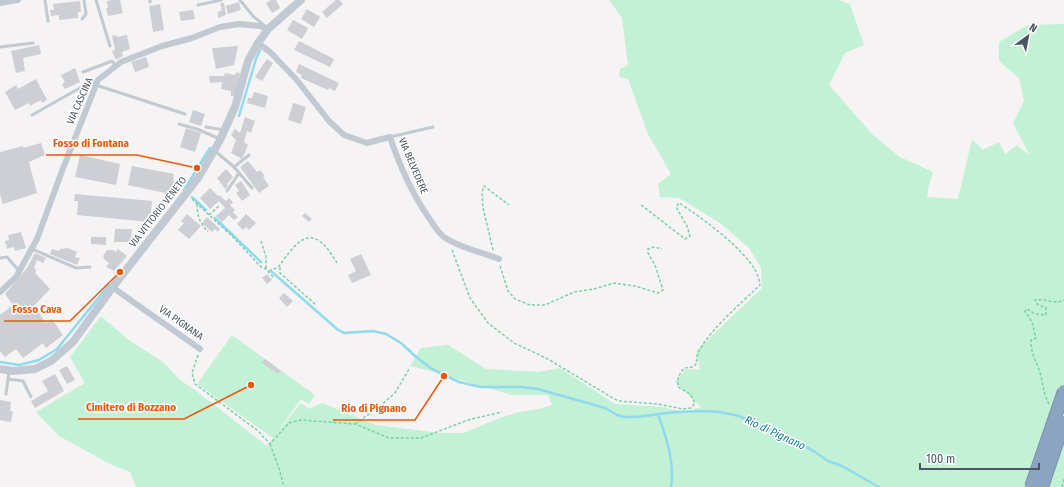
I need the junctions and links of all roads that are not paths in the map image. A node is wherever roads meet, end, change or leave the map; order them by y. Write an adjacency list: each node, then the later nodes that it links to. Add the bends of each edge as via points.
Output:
1 (18, 0): 8 (street)
2 (44, 0): 11 (lane)
3 (84, 0): 10 (lane, via 86,14)
4 (96, 0): 15 (lane)
5 (221, 0): 9 (lane)
6 (240, 0): 12 (lane)
7 (301, 0): 12 (street, VIA VITTORIO VENETO)
8 (0, 3)
9 (198, 5)
10 (82, 19)
11 (48, 21)
12 (268, 29): 14 (street, VIA VITTORIO VENETO); 17 (street, VIA CASCINA, via 239,24 220,27 162,46)
13 (33, 43): 16 (lane)
14 (258, 43): 25 (street, VIA VITTORIO VENETO, via 248,61 235,107); 26 (street, VIA BELVEDERE, via 296,79 329,121 344,135 367,143)
15 (110, 46)
16 (0, 47)
17 (116, 66): 18 (lane, via 112,62); 19 (street, VIA CASCINA)
18 (83, 72)
19 (97, 83): 20 (lane); 21 (lane, via 87,84); 34 (street, VIA CASCINA)
20 (185, 114)
21 (32, 115)
22 (179, 124): 27 (lane)
23 (206, 127): 25 (lane)
24 (433, 127): 26 (lane)
25 (224, 130): 27 (street, VIA VITTORIO VENETO)
26 (390, 137): 36 (street, VIA BELVEDERE, via 410,187 443,236)
27 (220, 140): 28 (street, VIA VITTORIO VENETO)
28 (214, 150): 30 (lane); 39 (street, VIA VITTORIO VENETO, via 198,178)
29 (249, 156): 30 (lane)
30 (234, 167): 31 (lane)
31 (239, 173): 32 (lane); 33 (lane)
32 (252, 188)
33 (227, 191)
34 (32, 249): 37 (lane, via 76,268); 38 (street, VIA CASCINA)
35 (0, 258): 38 (lane, via 7,257)
36 (499, 259)
37 (90, 267)
38 (19, 271): 40 (street, VIA CASCINA)
39 (112, 287): 41 (street, VIA PIGNANA); 43 (street, VIA VITTORIO VENETO, via 73,342 52,361 35,369)
40 (0, 292)
41 (200, 349)
42 (0, 369): 43 (street, VIA VITTORIO VENETO)
43 (9, 375): 45 (lane); 46 (lane, via 23,381)
44 (1064, 391): 48 (highway, bridge)
45 (6, 394)
46 (31, 397)
47 (1064, 422): 49 (highway, bridge)
48 (1031, 487)
49 (1042, 487)

